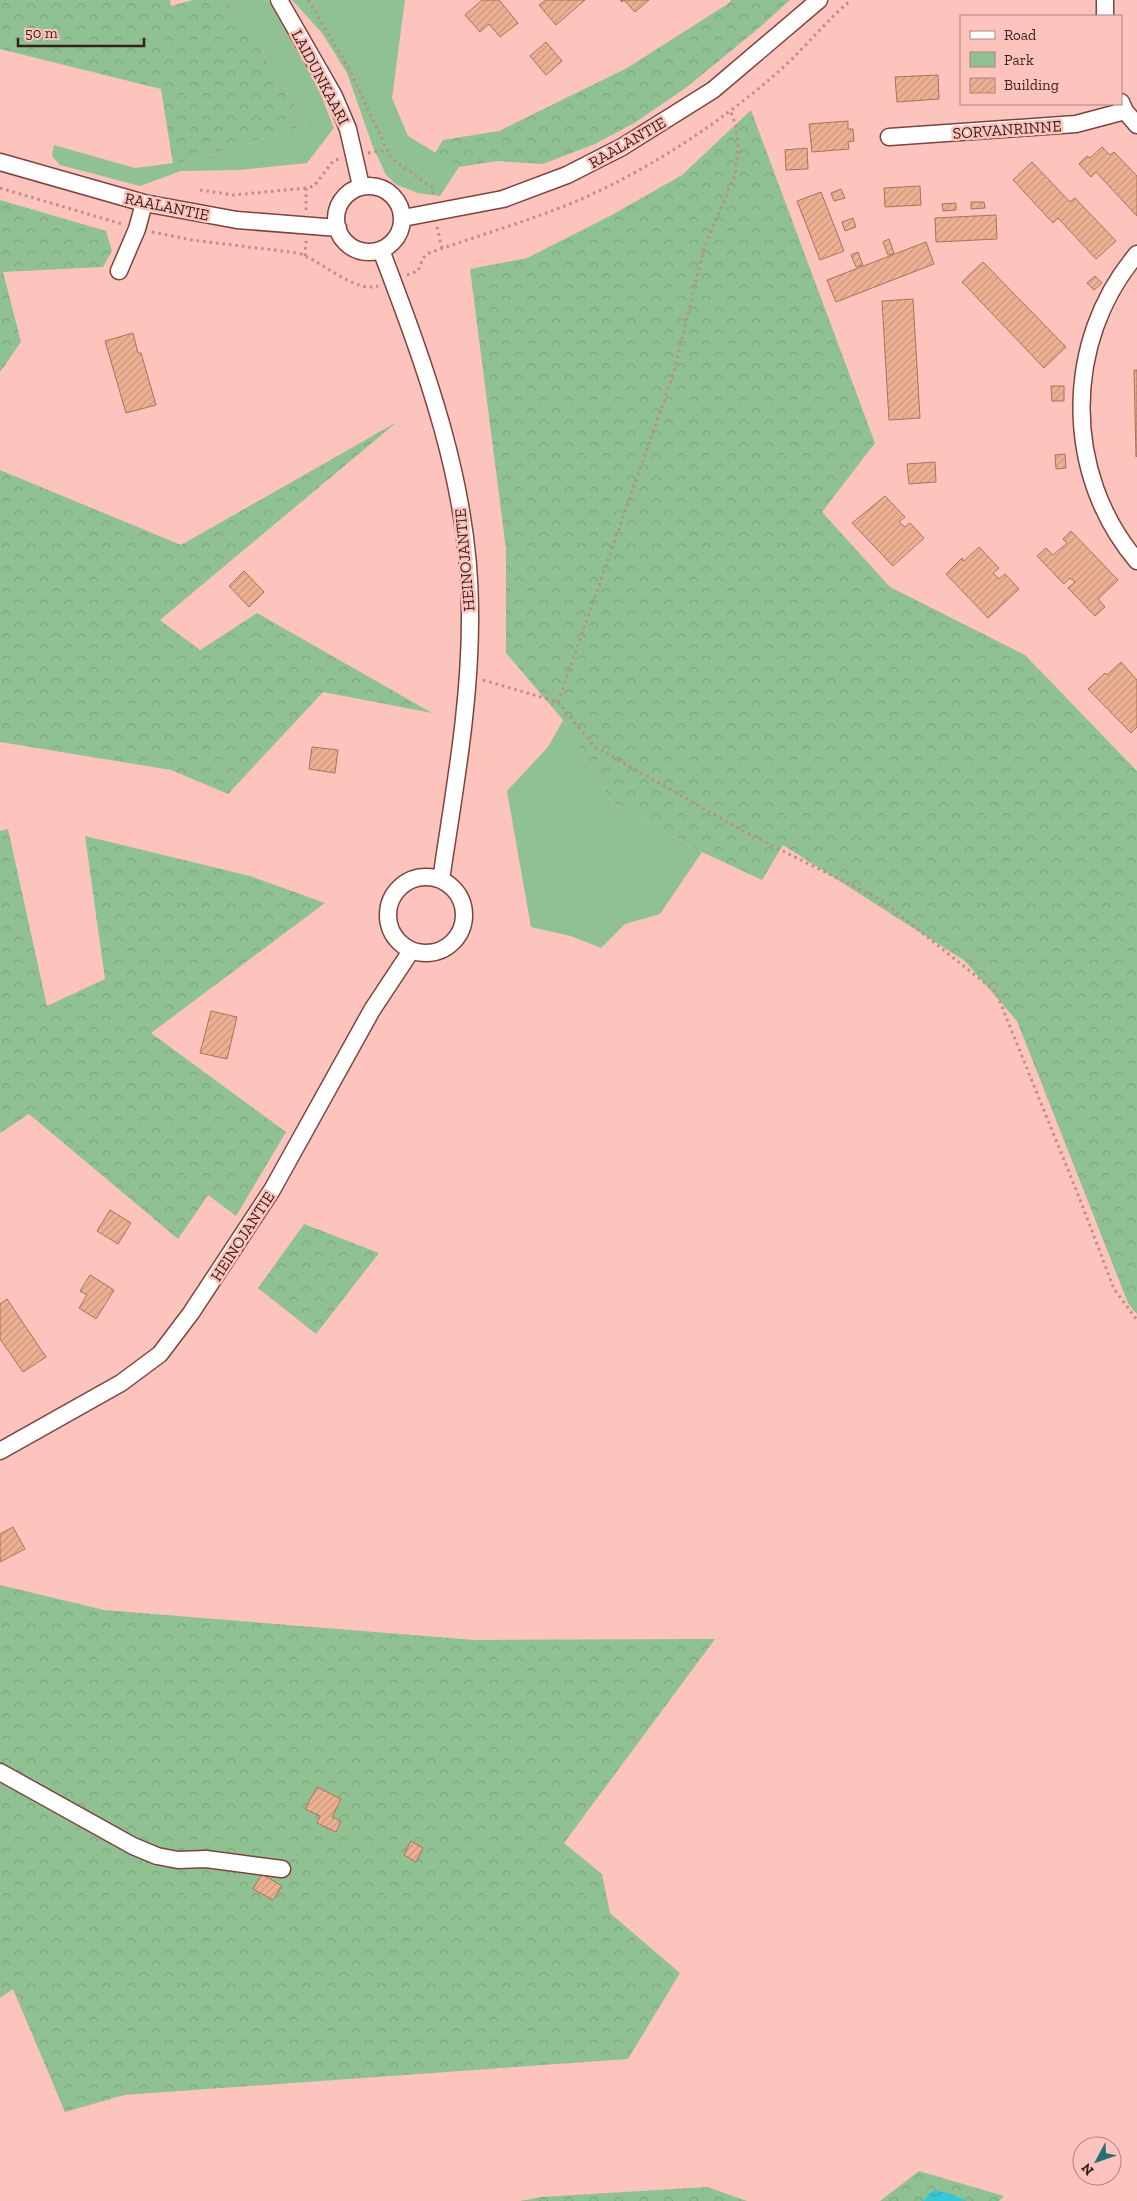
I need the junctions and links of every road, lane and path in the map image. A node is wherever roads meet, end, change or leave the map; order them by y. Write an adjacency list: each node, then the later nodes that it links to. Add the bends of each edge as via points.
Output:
1 (279, 0): 11 (street, LAIDUNKAARI, via 334,96)
2 (308, 0): 10 (path, via 349,69)
3 (819, 0): 17 (street, RAALANTIE, via 713,90 622,147 567,175 503,199)
4 (1105, 0): 5 (street)
5 (1105, 15)
6 (1123, 106): 8 (street); 9 (street, SORVANRINNE, via 1076,124)
7 (730, 110): 28 (path, via 738,145 734,175 704,248 673,375)
8 (1137, 125)
9 (889, 137)
10 (386, 150): 11 (path); 17 (path, via 391,158 433,188)
11 (355, 156): 13 (street, LAIDUNKAARI); 14 (path, via 334,160 314,186)
12 (0, 162): 16 (street, RAALANTIE)
13 (361, 186): 18 (street, via 374,186 392,195 398,202); 20 (street, via 345,197 339,206)
14 (306, 188): 15 (path, via 234,195); 19 (path)
15 (200, 190)
16 (144, 203): 19 (street, RAALANTIE, via 236,220); 25 (street)
17 (434, 213): 18 (street, RAALANTIE); 21 (path)
18 (402, 218): 22 (street, via 396,239)
19 (306, 225): 20 (street, RAALANTIE); 24 (path)
20 (338, 228): 22 (street, via 354,248 372,252)
21 (442, 248)
22 (381, 250): 27 (street, HEINOJANTIE, via 436,404 456,486 468,567)
23 (1137, 254): 26 (street, via 1115,285 1091,342 1082,380 1081,422 1086,459 1095,488)
24 (305, 256)
25 (119, 271)
26 (1137, 561)
27 (468, 676): 28 (path); 29 (street, HEINOJANTIE, via 466,712)
28 (558, 702): 31 (path, via 594,746 742,831 881,900 996,992 1114,1289)
29 (441, 880): 30 (street, via 456,891 462,902 465,915 462,928 456,940 436,953); 30 (street, via 420,877 408,881 391,899 387,911 392,935)
30 (411, 951): 32 (street, HEINOJANTIE, via 372,1010 272,1190 160,1354 121,1383)
31 (1137, 1320)
32 (0, 1451)
33 (0, 1772): 34 (street, via 158,1856)
34 (282, 1869)

